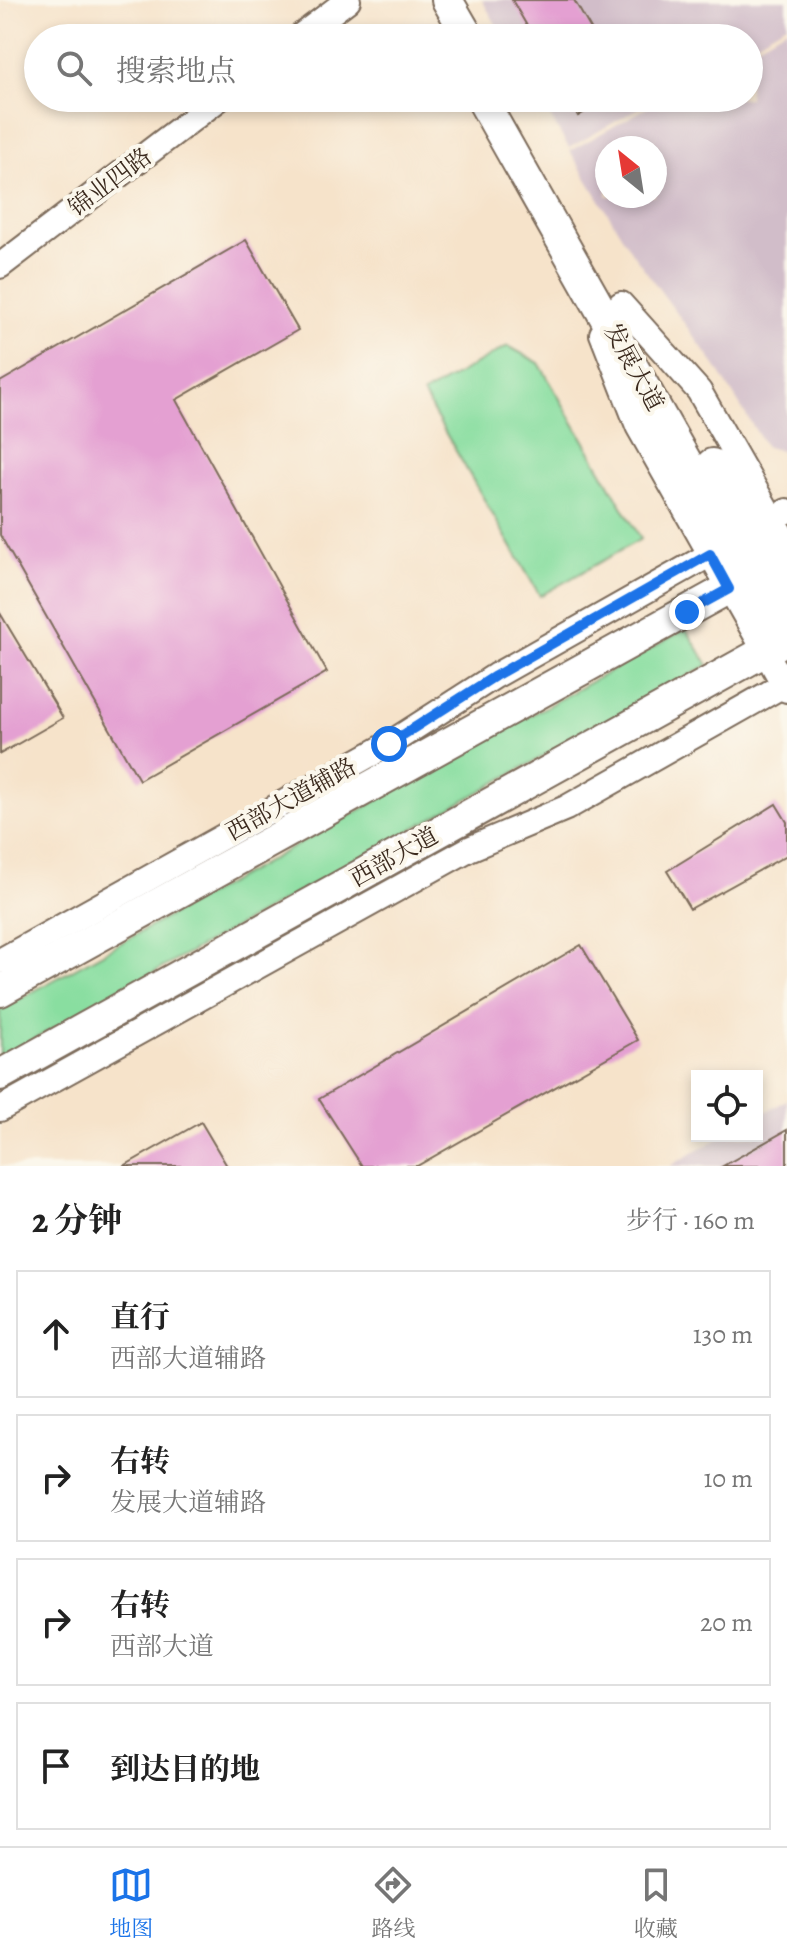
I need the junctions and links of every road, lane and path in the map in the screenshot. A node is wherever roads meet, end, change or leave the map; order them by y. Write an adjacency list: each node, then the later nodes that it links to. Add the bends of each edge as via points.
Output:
1 (348, 0): 4 (street)
2 (426, 0): 5 (main road)
3 (447, 0): 6 (main road)
4 (316, 24)
5 (440, 24)
6 (461, 24)
7 (202, 112): 10 (street, 锦业四路)
8 (489, 112): 11 (main road, 发展大道, via 575,264)
9 (511, 112): 11 (main road, 发展大道)
10 (0, 266)
11 (750, 531): 12 (main road, 发展大道); 12 (street); 16 (street, 西部大道辅路, via 495,676 389,744)
12 (765, 567): 13 (main road, 发展大道); 14 (main road, 发展大道); 17 (main road)
13 (787, 594)
14 (780, 642): 15 (street); 18 (main road, 西部大道)
15 (786, 686): 19 (street, via 566,808 469,849)
16 (0, 961)
17 (0, 991)
18 (0, 1075)
19 (0, 1109)

